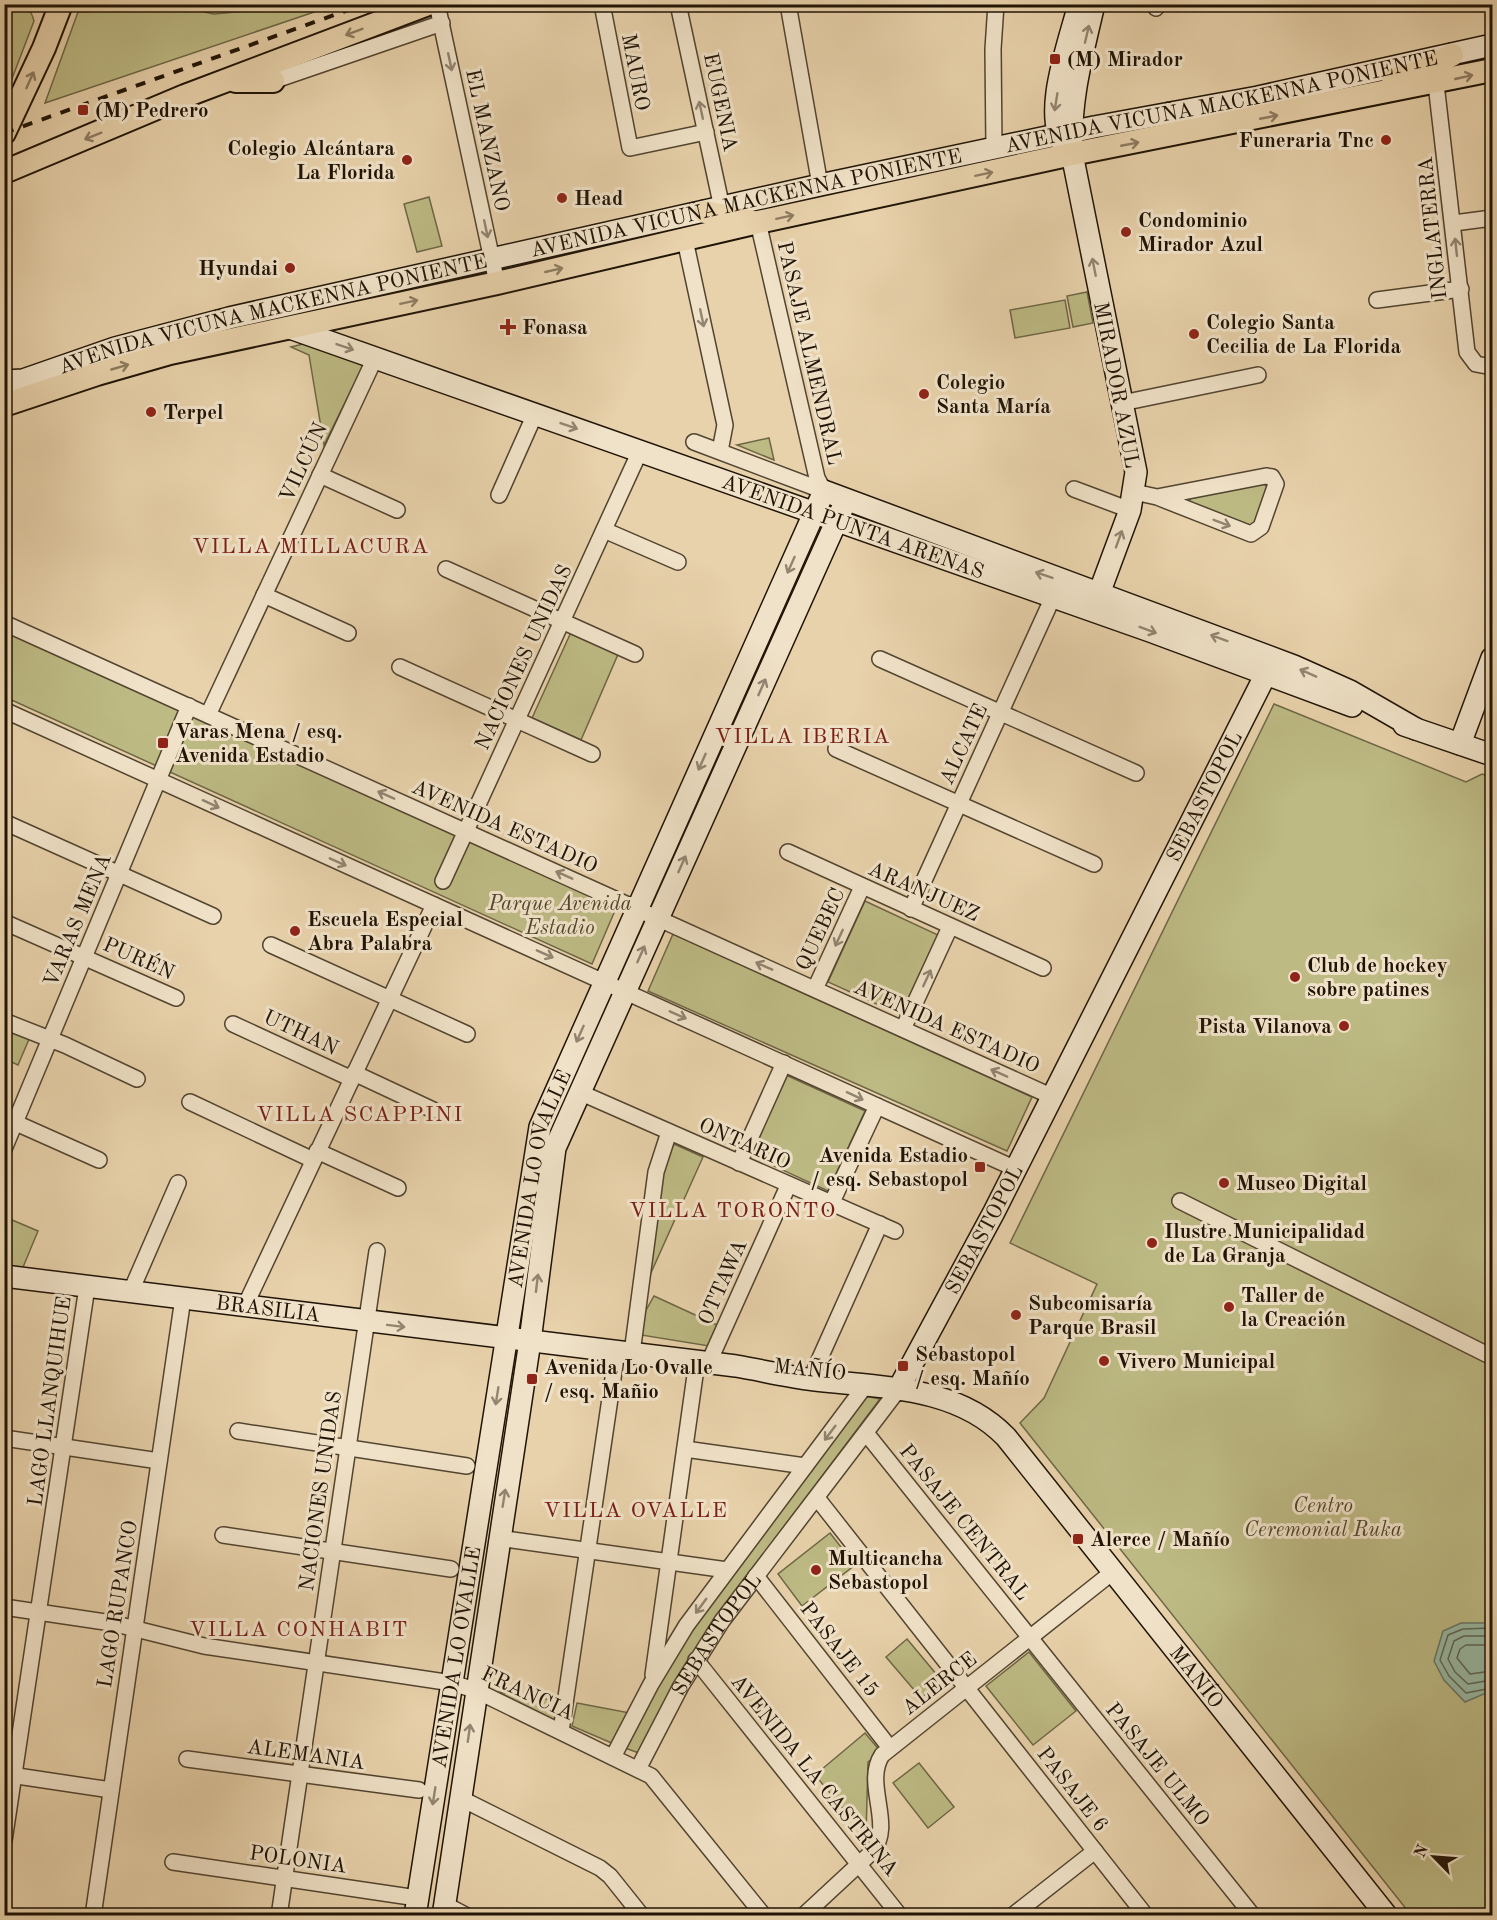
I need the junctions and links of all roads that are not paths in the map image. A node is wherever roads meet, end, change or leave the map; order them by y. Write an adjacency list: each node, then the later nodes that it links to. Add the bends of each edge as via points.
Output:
1 (61, 4): 19 (main road, one-way to 1)
2 (428, 4): 14 (main road, one-way to 14)
3 (438, 4): 10 (street, EL MANZANO)
4 (602, 4): 18 (street, MAURO, via 630,148)
5 (678, 4): 18 (street, EUGENIA, one-way to 5)
6 (788, 4): 23 (street)
7 (996, 4): 21 (street)
8 (1079, 4): 20 (main road, MIRADOR AZUL, one-way to 20, via 1055,105)
9 (1094, 4): 20 (main road, MIRADOR AZUL, one-way to 9, via 1072,99)
10 (442, 23): 15 (street); 29 (street, EL MANZANO, one-way to 29)
11 (1492, 45): 12 (main road, AVENIDA VICUÑA MACKENNA PONIENTE)
12 (1452, 55): 17 (main road); 20 (main road, AVENIDA VICUÑA MACKENNA PONIENTE)
13 (1492, 70): 16 (main road, AVENIDA VICUÑA MACKENNA PONIENTE, one-way to 13)
14 (228, 80): 15 (main road); 22 (main road, one-way to 22)
15 (273, 81)
16 (1436, 84): 17 (main road, AVENIDA VICUÑA MACKENNA PONIENTE); 27 (street, INGLATERRA)
17 (1331, 104): 20 (main road, AVENIDA VICUÑA MACKENNA PONIENTE, one-way to 17)
18 (706, 132): 24 (street, EUGENIA)
19 (4, 133)
20 (1067, 141): 21 (main road, AVENIDA VICUÑA MACKENNA PONIENTE); 26 (main road, AVENIDA VICUÑA MACKENNA PONIENTE, one-way to 20); 38 (main road, MIRADOR AZUL, one-way to 20)
21 (994, 149): 23 (main road, AVENIDA VICUÑA MACKENNA PONIENTE)
22 (4, 172)
23 (820, 185): 24 (main road, AVENIDA VICUÑA MACKENNA PONIENTE)
24 (713, 210): 26 (main road); 29 (main road, AVENIDA VICUÑA MACKENNA PONIENTE)
25 (1492, 218): 27 (street)
26 (759, 222): 28 (main road, AVENIDA VICUÑA MACKENNA PONIENTE); 46 (street, PASAJE ALMENDRAL, via 817,478)
27 (1454, 223): 31 (street, INGLATERRA, one-way to 27)
28 (685, 240): 30 (main road, AVENIDA VICUÑA MACKENNA PONIENTE, one-way to 28); 43 (street, one-way to 43, via 725,425)
29 (492, 261): 30 (street, EL MANZANO); 37 (main road, AVENIDA VICUÑA MACKENNA PONIENTE, via 194,326 23,380)
30 (497, 283): 33 (main road, AVENIDA VICUÑA MACKENNA PONIENTE, one-way to 30)
31 (1461, 290): 32 (street); 35 (street, INGLATERRA, via 1467,352 1476,364)
32 (1377, 300)
33 (290, 328): 34 (main road, AVENIDA PUNTA ARENAS, one-way to 34); 39 (main road, AVENIDA VICUÑA MACKENNA PONIENTE, one-way to 33, via 162,355)
34 (375, 358): 40 (main road, AVENIDA PUNTA ARENAS); 44 (street, VILCÚN)
35 (1492, 367)
36 (1258, 375): 38 (street)
37 (4, 381)
38 (1122, 403): 50 (main road, MIRADOR AZUL, via 1136,472)
39 (4, 405)
40 (535, 414): 42 (main road, AVENIDA PUNTA ARENAS, one-way to 42); 47 (street)
41 (694, 442): 43 (street, AVENIDA PUNTA ARENAS)
42 (640, 451): 52 (main road, AVENIDA PUNTA ARENAS); 54 (street, NACIONES UNIDAS)
43 (720, 451): 46 (street, AVENIDA PUNTA ARENAS)
44 (320, 475): 51 (street); 57 (street, VILCÚN)
45 (1074, 489): 50 (street)
46 (824, 491): 49 (main road, AVENIDA PUNTA ARENAS); 52 (main road, AVENIDA LO OVALLE)
47 (499, 495)
48 (1158, 496): 48 (street, one-way to 48, via 1251,534 1261,527 1276,484 1266,476); 50 (street)
49 (846, 500): 53 (main road, AVENIDA LO OVALLE); 59 (main road, AVENIDA PUNTA ARENAS, one-way to 49)
50 (1132, 501): 59 (main road, MIRADOR AZUL, one-way to 50)
51 (397, 510)
52 (815, 512): 53 (main road, AVENIDA PUNTA ARENAS); 88 (main road, AVENIDA LO OVALLE, one-way to 88)
53 (838, 520): 58 (main road, AVENIDA PUNTA ARENAS); 91 (main road, AVENIDA LO OVALLE, one-way to 53)
54 (604, 530): 55 (street); 60 (street, NACIONES UNIDAS)
55 (678, 562)
56 (446, 569): 60 (street)
57 (264, 595): 62 (street); 71 (street, VILCÚN)
58 (1053, 597): 59 (main road, AVENIDA PUNTA ARENAS); 70 (street, ALCATE)
59 (1096, 602): 66 (main road, AVENIDA PUNTA ARENAS)
60 (563, 622): 63 (street); 72 (street, NACIONES UNIDAS)
61 (4, 623): 68 (street, AVENIDA ESTADIO)
62 (348, 633)
63 (635, 654)
64 (1492, 658): 73 (main road)
65 (880, 659): 70 (street)
66 (1270, 666): 73 (main road, AVENIDA PUNTA ARENAS, via 1350,692 1416,729); 111 (main road, SEBASTOPOL)
67 (400, 667): 72 (street)
68 (189, 706): 71 (street, AVENIDA ESTADIO); 78 (street, VARAS MENA)
69 (4, 710): 78 (street)
70 (1000, 713): 77 (street); 79 (street, ALCATE)
71 (208, 715): 81 (street, AVENIDA ESTADIO, one-way to 71)
72 (517, 720): 75 (street); 81 (street, NACIONES UNIDAS)
73 (1461, 744): 76 (main road, AVENIDA PUNTA ARENAS)
74 (836, 749): 79 (street)
75 (592, 754)
76 (1492, 755)
77 (1137, 773)
78 (158, 780): 84 (street, VARAS MENA); 87 (street, one-way to 87)
79 (959, 804): 83 (street); 89 (street, ALCATE)
80 (4, 822): 84 (street)
81 (465, 831): 85 (street, NACIONES UNIDAS); 88 (street, AVENIDA ESTADIO, one-way to 81)
82 (788, 852): 86 (street, ARANJUEZ)
83 (1094, 864)
84 (119, 874): 90 (street); 95 (street, VARAS MENA)
85 (443, 881)
86 (862, 887): 89 (street, ARANJUEZ); 98 (street, QUEBEC, one-way to 98)
87 (434, 905): 97 (street, one-way to 97); 101 (street)
88 (636, 908): 91 (street, AVENIDA ESTADIO); 97 (main road, AVENIDA LO OVALLE)
89 (911, 909): 93 (street, ARANJUEZ)
90 (213, 916)
91 (657, 918): 98 (street, AVENIDA ESTADIO, one-way to 91); 99 (main road, AVENIDA LO OVALLE, one-way to 91)
92 (4, 922): 95 (street, PURÉN)
93 (950, 927): 96 (street, ARANJUEZ); 104 (street, one-way to 93)
94 (271, 945): 101 (street)
95 (85, 957): 100 (street, PURÉN); 106 (street, VARAS MENA)
96 (1043, 968)
97 (604, 980): 99 (street); 136 (main road, AVENIDA LO OVALLE, one-way to 136, via 540,1127)
98 (815, 989): 104 (street, AVENIDA ESTADIO)
99 (625, 991): 107 (street, one-way to 107); 110 (main road, AVENIDA LO OVALLE)
100 (176, 998)
101 (389, 998): 105 (street); 108 (street)
102 (4, 1021): 106 (street)
103 (234, 1024): 108 (street, UTHAN)
104 (903, 1029): 111 (street, AVENIDA ESTADIO, one-way to 104)
105 (467, 1034)
106 (50, 1040): 109 (street); 115 (street, VARAS MENA)
107 (784, 1063): 113 (street, one-way to 113); 120 (street)
108 (353, 1076): 114 (street, UTHAN); 118 (street)
109 (137, 1079)
110 (579, 1092): 116 (street, ONTARIO); 137 (main road, AVENIDA LO OVALLE, one-way to 110, via 553,1159)
111 (1053, 1097): 121 (main road, SEBASTOPOL)
112 (190, 1102): 118 (street)
113 (877, 1106): 121 (street); 126 (street)
114 (433, 1110)
115 (16, 1123): 117 (street, VARAS MENA); 119 (street)
116 (669, 1132): 120 (street, ONTARIO); 138 (street, via 656,1172)
117 (4, 1149)
118 (315, 1155): 124 (street); 134 (street)
119 (99, 1160)
120 (739, 1163): 123 (street, ONTARIO)
121 (1016, 1169): 143 (main road, SEBASTOPOL)
122 (178, 1183): 132 (street)
123 (788, 1185): 126 (street, ONTARIO); 140 (street, OTTAWA)
124 (398, 1188)
125 (1180, 1201): 139 (street)
126 (832, 1202): 127 (street, ONTARIO)
127 (880, 1224): 128 (street, ONTARIO); 142 (street)
128 (895, 1231)
129 (377, 1251): 135 (street, NACIONES UNIDAS)
130 (4, 1276): 131 (main road, BRASILIA)
131 (87, 1287): 132 (main road, BRASILIA); 148 (street, LAGO LLANQUIHUE)
132 (131, 1292): 133 (main road, BRASILIA)
133 (183, 1298): 134 (main road, BRASILIA); 151 (street, LAGO RUPANCO)
134 (245, 1306): 135 (main road, BRASILIA)
135 (366, 1322): 136 (main road, BRASILIA, one-way to 136); 149 (street, NACIONES UNIDAS)
136 (506, 1338): 137 (main road, BRASILIA); 170 (main road, AVENIDA LO OVALLE, one-way to 170)
137 (530, 1341): 138 (main road, MAÑÍO); 156 (main road, AVENIDA LO OVALLE, one-way to 137)
138 (624, 1352): 140 (main road, MAÑÍO); 157 (street)
139 (1492, 1357)
140 (703, 1362): 141 (main road, MAÑÍO); 150 (street, OTTAWA)
141 (736, 1366): 142 (main road, MAÑÍO); 144 (main road, MAÑÍO)
142 (816, 1367): 143 (main road, MAÑÍO)
143 (900, 1384): 144 (main road, MAÑÍO); 146 (street, SEBASTOPOL); 162 (main road, MAÑÍO, via 942,1384 968,1395 987,1411)
144 (865, 1386): 153 (street, SEBASTOPOL, one-way to 153)
145 (238, 1431): 149 (street)
146 (866, 1433): 154 (street, SEBASTOPOL); 167 (street, PASAJE CENTRAL)
147 (4, 1438): 148 (street)
148 (63, 1446): 151 (street); 165 (street, LAGO LLANQUIHUE)
149 (348, 1447): 152 (street); 158 (street, NACIONES UNIDAS)
150 (685, 1449): 153 (street); 159 (street, OTTAWA)
151 (159, 1461): 166 (street, LAGO RUPANCO)
152 (467, 1466)
153 (805, 1466): 161 (street, SEBASTOPOL)
154 (816, 1498): 163 (street, SEBASTOPOL); 172 (street, PASAJE 6)
155 (223, 1535): 158 (street)
156 (498, 1538): 157 (street); 173 (main road, AVENIDA LO OVALLE)
157 (587, 1550): 159 (street); 174 (street)
158 (333, 1552): 160 (street); 169 (street, NACIONES UNIDAS)
159 (669, 1562): 161 (street); 171 (street, OTTAWA)
160 (451, 1569)
161 (728, 1570): 171 (street, SEBASTOPOL, one-way to 171, via 686,1626)
162 (1114, 1571): 167 (street, ALERCE); 201 (main road, MAÑÍO)
163 (756, 1576): 168 (street, SEBASTOPOL); 175 (street, PASAJE 15)
164 (4, 1607): 165 (street, FRANCIA)
165 (39, 1612): 166 (street, FRANCIA); 180 (street, LAGO LLANQUIHUE)
166 (135, 1628): 169 (street, FRANCIA, via 193,1644); 181 (street, LAGO RUPANCO)
167 (1031, 1638): 172 (street, ALERCE); 200 (street, PASAJE ULMO)
168 (696, 1660): 178 (street, SEBASTOPOL); 187 (street, AVENIDA LA CASTRINA)
169 (316, 1663): 170 (street, FRANCIA); 179 (street, NACIONES UNIDAS)
170 (452, 1683): 173 (street, FRANCIA); 189 (main road, AVENIDA LO OVALLE, one-way to 189)
171 (651, 1684): 176 (street, SEBASTOPOL)
172 (966, 1688): 175 (street, ALERCE); 185 (street, PASAJE 6)
173 (476, 1690): 174 (street, FRANCIA); 183 (main road, AVENIDA LO OVALLE, one-way to 173)
174 (561, 1731): 176 (street, FRANCIA)
175 (890, 1748): 187 (street, ALERCE, via 879,1759 875,1773 880,1837 875,1848)
176 (613, 1757): 178 (street, FRANCIA)
177 (187, 1759): 179 (street, ALEMANIA)
178 (638, 1769): 195 (street, FRANCIA, via 658,1782)
179 (300, 1774): 182 (street, ALEMANIA); 188 (street, NACIONES UNIDAS)
180 (9, 1775): 181 (street); 184 (street, LAGO LLANQUIHUE)
181 (111, 1790): 191 (street, LAGO RUPANCO)
182 (419, 1790)
183 (460, 1798): 190 (main road, AVENIDA LO OVALLE); 194 (street, via 600,1869)
184 (4, 1841)
185 (1095, 1851): 198 (street); 199 (street, PASAJE 6)
186 (173, 1863): 188 (street, POLONIA)
187 (858, 1863): 196 (street, ALERCE); 197 (street, AVENIDA LA CASTRINA)
188 (284, 1879): 189 (street, POLONIA); 192 (street, NACIONES UNIDAS)
189 (416, 1907)
190 (444, 1910): 193 (street)
191 (93, 1916)
192 (279, 1916)
193 (467, 1916)
194 (642, 1916)
195 (764, 1916)
196 (803, 1916)
197 (900, 1916)
198 (1012, 1916)
199 (1146, 1916)
200 (1253, 1916)
201 (1387, 1916)

